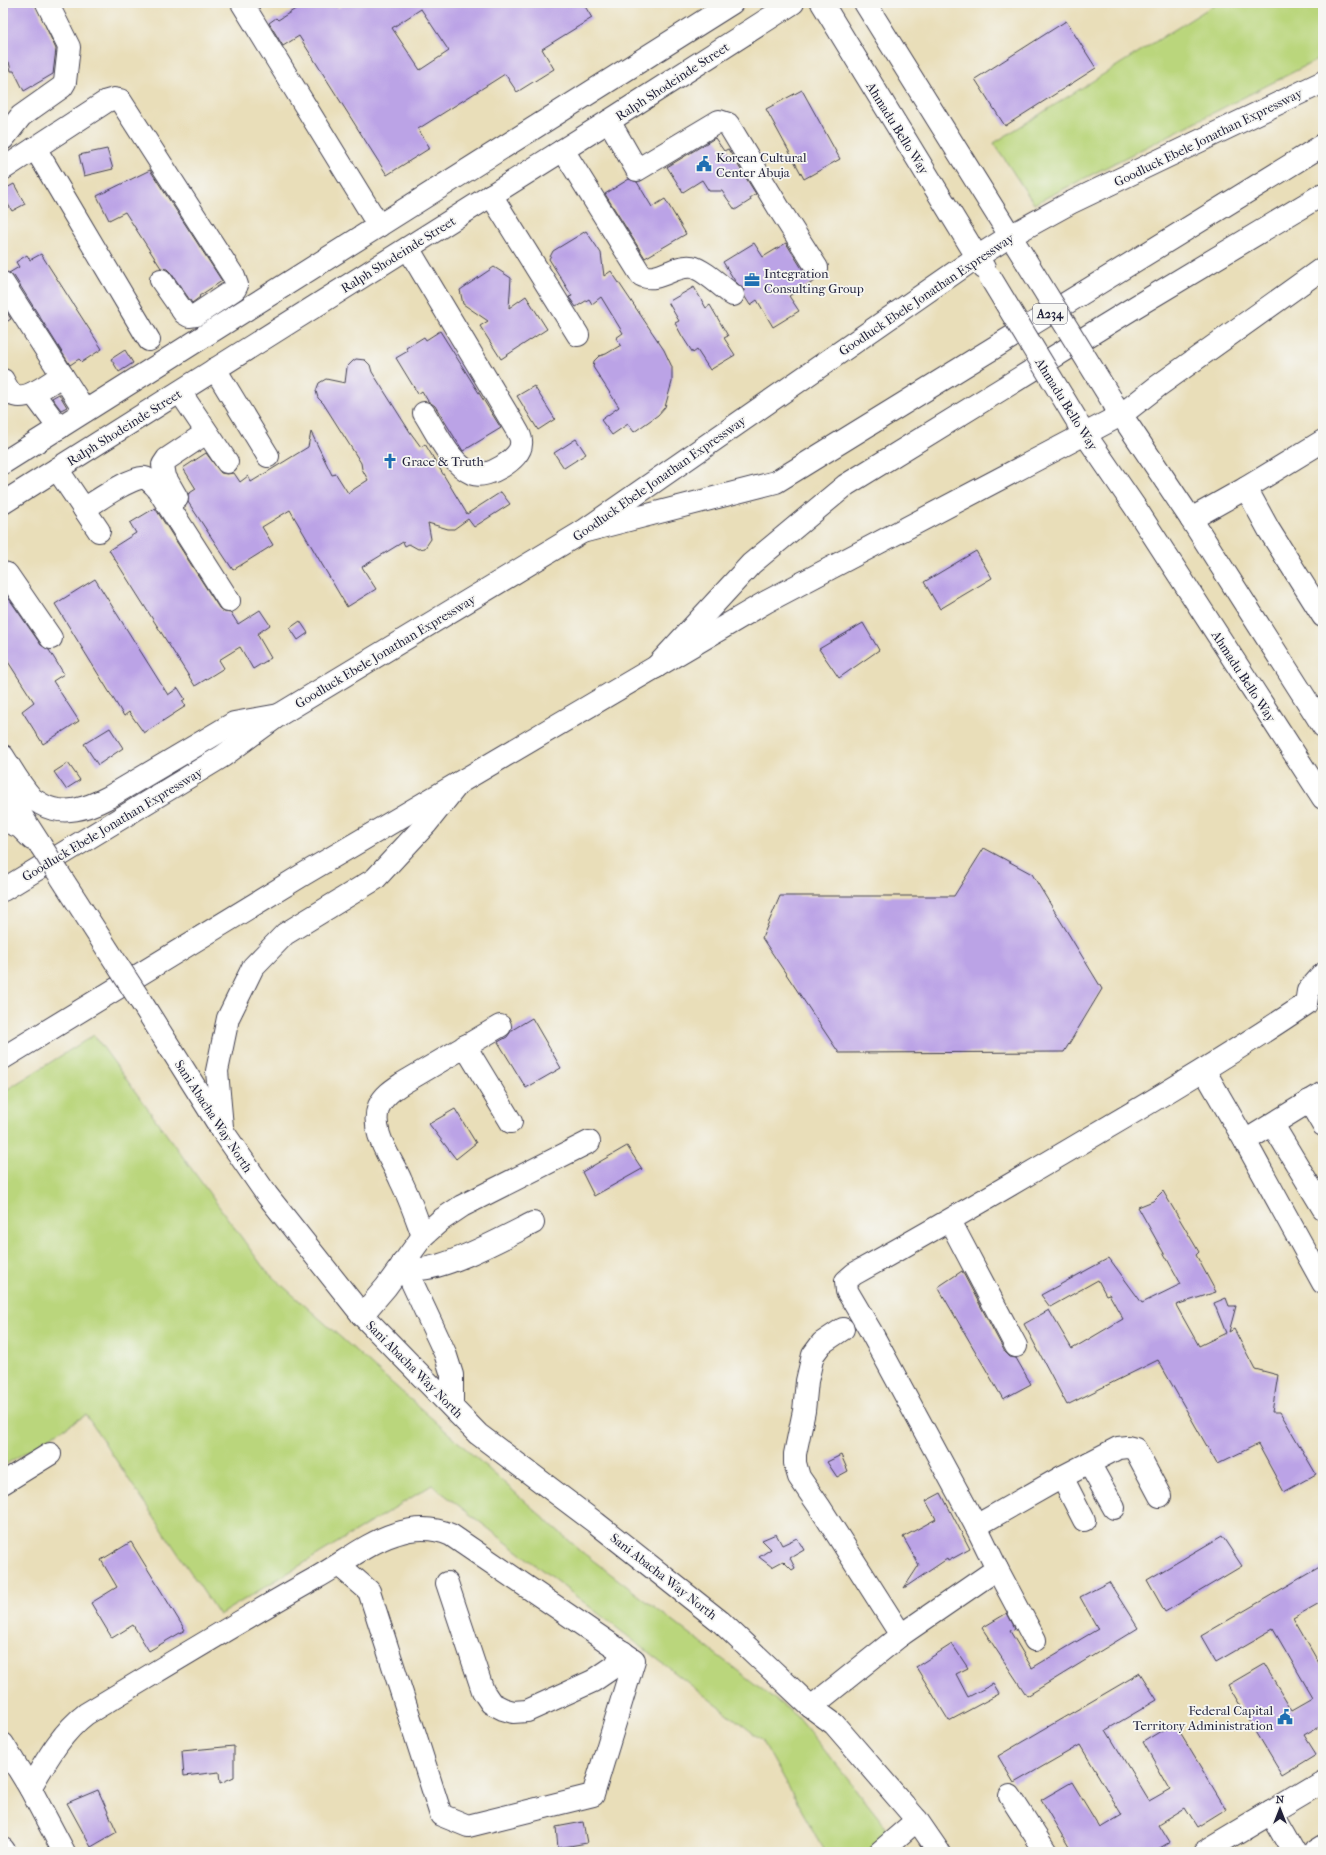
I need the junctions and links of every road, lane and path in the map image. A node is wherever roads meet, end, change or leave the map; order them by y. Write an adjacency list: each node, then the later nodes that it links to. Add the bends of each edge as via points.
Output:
1 (47, 3): 9 (main road, via 69,47 65,82 62,87 21,116)
2 (242, 3): 18 (main road)
3 (732, 3): 18 (main road)
4 (792, 3): 8 (main road, Ralph Shodeinde Street)
5 (822, 3): 21 (main road, Ahmadu Bello Way)
6 (865, 3): 19 (main road)
7 (1323, 82): 19 (main road, Goodluck Ebele Jonathan Expressway, via 1070,203)
8 (610, 121): 12 (main road, Ralph Shodeinde Street); 22 (main road, via 637,170 719,121 728,124)
9 (3, 139)
10 (1320, 145): 50 (main road, A234, via 776,482)
11 (35, 148): 13 (main road); 24 (main road, via 107,101 120,100 237,285 235,289 196,315 189,316 184,313); 28 (main road)
12 (563, 150): 15 (main road, Ralph Shodeinde Street); 26 (main road, via 641,275 654,278 682,267 692,267)
13 (3, 169)
14 (1323, 194): 17 (main road)
15 (491, 195): 20 (main road, Ralph Shodeinde Street); 27 (main road)
16 (1323, 206): 17 (main road)
17 (1284, 218): 54 (main road, via 846,485 751,564)
18 (379, 226): 35 (main road)
19 (1010, 236): 21 (main road, Goodluck Ebele Jonathan Expressway); 34 (main road, bridge)
20 (408, 248): 29 (main road, Ralph Shodeinde Street); 36 (main road, via 520,435 522,444 508,462 494,471 482,475 473,474 453,459)
21 (977, 256): 37 (main road, Ahmadu Bello Way, bridge); 50 (main road, Goodluck Ebele Jonathan Expressway)
22 (817, 268)
23 (1323, 268): 34 (main road, via 1158,386)
24 (161, 280)
25 (3, 283): 30 (main road)
26 (733, 295)
27 (578, 335)
28 (149, 340)
29 (215, 369): 32 (main road, Ralph Shodeinde Street); 41 (main road)
30 (62, 375): 33 (main road); 35 (main road)
31 (3, 380): 33 (main road, via 12,394 19,396)
32 (180, 392): 39 (main road); 44 (main road, Ralph Shodeinde Street)
33 (33, 393): 38 (main road)
34 (1116, 407): 37 (main road); 48 (main road)
35 (85, 411): 38 (main road)
36 (424, 413)
37 (1080, 427): 54 (main road, via 766,602); 60 (main road, Ahmadu Bello Way, via 1135,507)
38 (58, 428): 43 (main road)
39 (206, 433): 42 (main road); 47 (main road, via 167,460 162,465 162,470 229,592 157,488 146,478 135,479)
40 (1323, 441): 45 (main road)
41 (268, 456)
42 (227, 462)
43 (3, 463)
44 (57, 469): 46 (main road, Ralph Shodeinde Street); 47 (main road)
45 (1246, 488): 48 (main road); 52 (main road)
46 (3, 503)
47 (84, 509): 49 (main road)
48 (1191, 519): 56 (main road)
49 (99, 531)
50 (582, 532): 55 (main road, Goodluck Ebele Jonathan Expressway)
51 (3, 573): 53 (main road, via 7,574)
52 (1323, 616)
53 (50, 638)
54 (656, 667): 58 (main road)
55 (279, 715): 57 (main road, via 234,723 93,806 72,810 57,810 32,799); 63 (main road, Goodluck Ebele Jonathan Expressway, via 223,756)
56 (1323, 726)
57 (3, 756)
58 (459, 783): 68 (main road, via 304,874); 74 (main road, via 427,823 375,879 285,934 253,967 228,1018 217,1072)
59 (3, 787): 62 (main road, Sani Abacha Way North)
60 (1323, 798)
61 (3, 820): 62 (main road, via 20,827)
62 (41, 846): 74 (main road, Sani Abacha Way North, bridge)
63 (3, 890)
64 (1323, 974): 65 (main road, via 1308,991)
65 (1315, 1004): 69 (main road)
66 (500, 1026): 67 (main road)
67 (465, 1046): 71 (main road); 80 (main road, via 394,1089 379,1107 377,1118 382,1141)
68 (3, 1058)
69 (1204, 1070): 75 (main road); 78 (main road)
70 (1316, 1097): 72 (main road); 73 (main road)
71 (511, 1122)
72 (1273, 1124): 75 (main road); 77 (main road)
73 (1323, 1125)
74 (222, 1130): 83 (main road, Sani Abacha Way North, via 267,1195)
75 (1245, 1141): 82 (main road)
76 (588, 1142): 80 (main road, via 462,1206)
77 (1323, 1208)
78 (950, 1221): 85 (main road); 94 (main road, via 854,1274 846,1281 847,1291)
79 (533, 1223): 81 (main road, via 479,1250 430,1268 415,1269)
80 (423, 1236): 81 (main road)
81 (402, 1263): 83 (main road); 86 (main road, via 445,1353 452,1375)
82 (1323, 1283)
83 (362, 1315): 86 (main road, Sani Abacha Way North)
84 (843, 1329): 98 (main road, via 822,1343 813,1355 795,1463 799,1477)
85 (1016, 1346)
86 (452, 1407): 101 (main road, Sani Abacha Way North, via 478,1434 721,1622)
87 (50, 1454): 90 (main road)
88 (1089, 1463): 89 (main road); 91 (main road, via 1118,1448 1135,1449); 92 (main road)
89 (1062, 1477): 93 (main road); 94 (main road)
90 (3, 1483)
91 (1160, 1496)
92 (1114, 1508)
93 (1084, 1520)
94 (976, 1526): 96 (main road)
95 (339, 1565): 100 (main road, via 373,1542 395,1534 412,1529 439,1530 451,1535); 100 (main road, via 369,1591 441,1815 468,1826 593,1795 634,1660); 104 (main road, via 244,1618 86,1714 61,1738)
96 (997, 1569): 98 (main road); 99 (main road)
97 (447, 1583): 100 (main road, via 484,1691 491,1703 503,1709 513,1712 527,1711 593,1681 615,1666)
98 (901, 1634): 101 (main road)
99 (1035, 1640)
100 (623, 1652)
101 (811, 1707): 107 (main road, Sani Abacha Way North, via 834,1724)
102 (3, 1744): 104 (main road)
103 (1323, 1780): 106 (main road)
104 (30, 1788): 111 (main road)
105 (1010, 1796): 114 (main road)
106 (1271, 1812): 115 (main road); 116 (main road)
107 (917, 1820): 112 (main road); 113 (main road, Sani Abacha Way North)
108 (1323, 1847): 117 (main road)
109 (3, 1849): 110 (main road)
110 (5, 1852)
111 (64, 1852)
112 (880, 1852)
113 (939, 1852)
114 (1046, 1852)
115 (1204, 1852)
116 (1294, 1852)
117 (1315, 1852)

